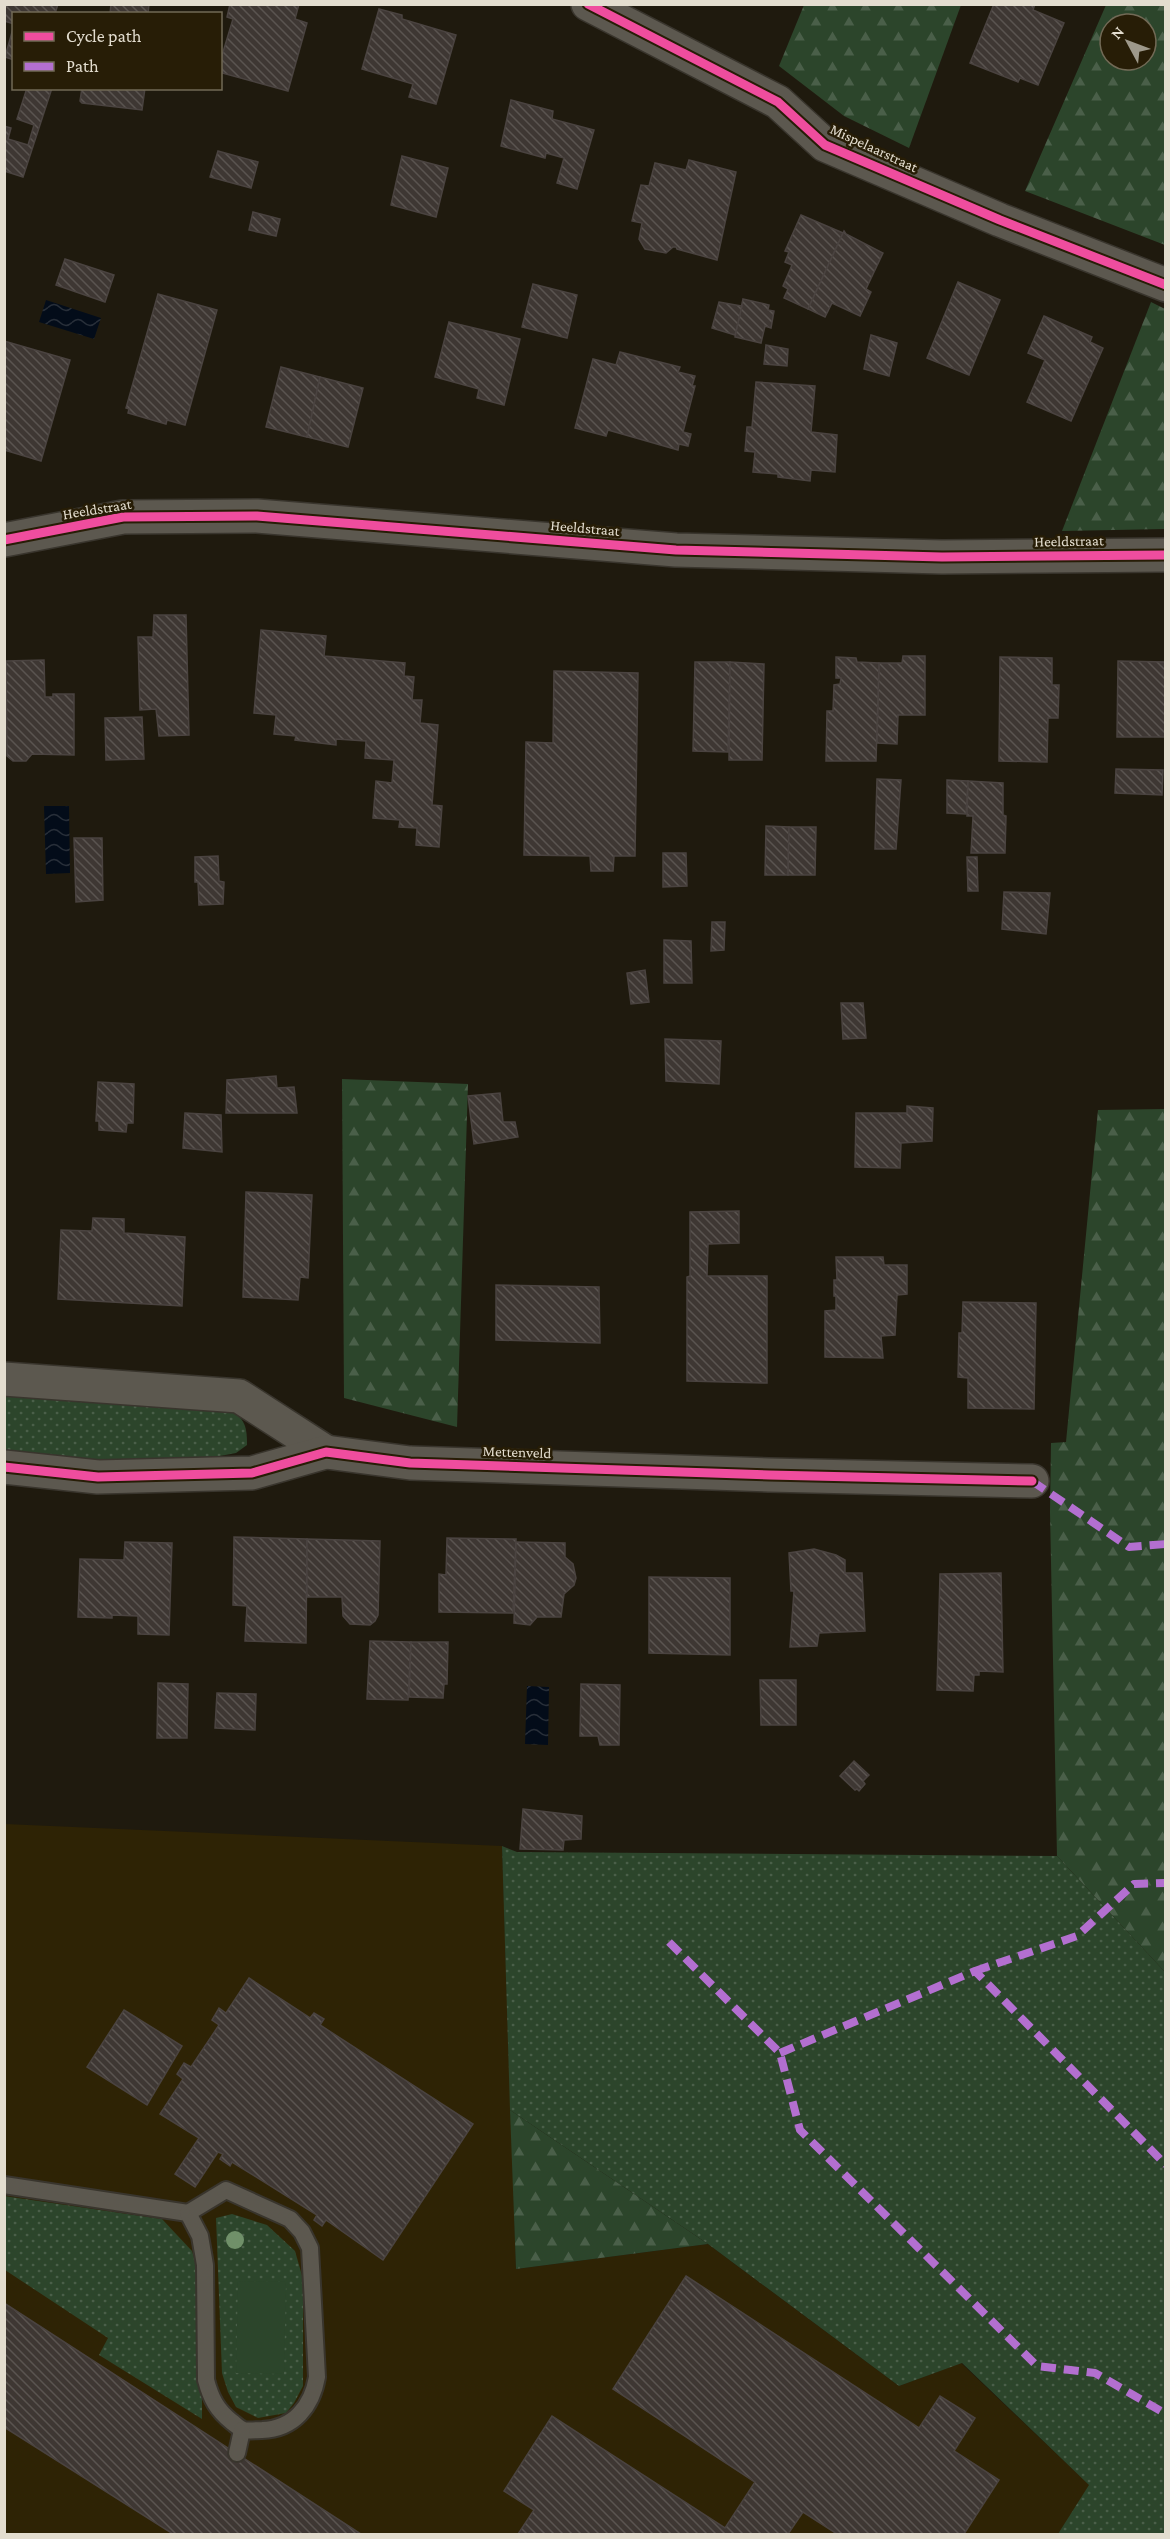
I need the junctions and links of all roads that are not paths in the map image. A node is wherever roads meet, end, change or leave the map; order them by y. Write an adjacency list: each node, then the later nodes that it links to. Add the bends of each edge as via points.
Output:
1 (588, 4): 2 (street, Mispelaarstraat, via 778,102 825,145)
2 (1166, 285)
3 (4, 540): 4 (street, Heeldstraat, via 123,517 257,516 676,550 942,557)
4 (1166, 555)
5 (4, 1379): 6 (street, Mettenveld, via 239,1396)
6 (326, 1452): 7 (street, Mettenveld, via 252,1473 98,1478); 8 (street, Mettenveld, via 410,1463)
7 (4, 1467)
8 (1032, 1481)
9 (4, 2186): 10 (lane)
10 (188, 2213): 11 (lane, via 201,2236 205,2265 206,2380 221,2413); 11 (lane, via 226,2190 290,2219 310,2248 314,2392 298,2417 285,2425 272,2430)
11 (242, 2430): 12 (lane)
12 (237, 2453)

